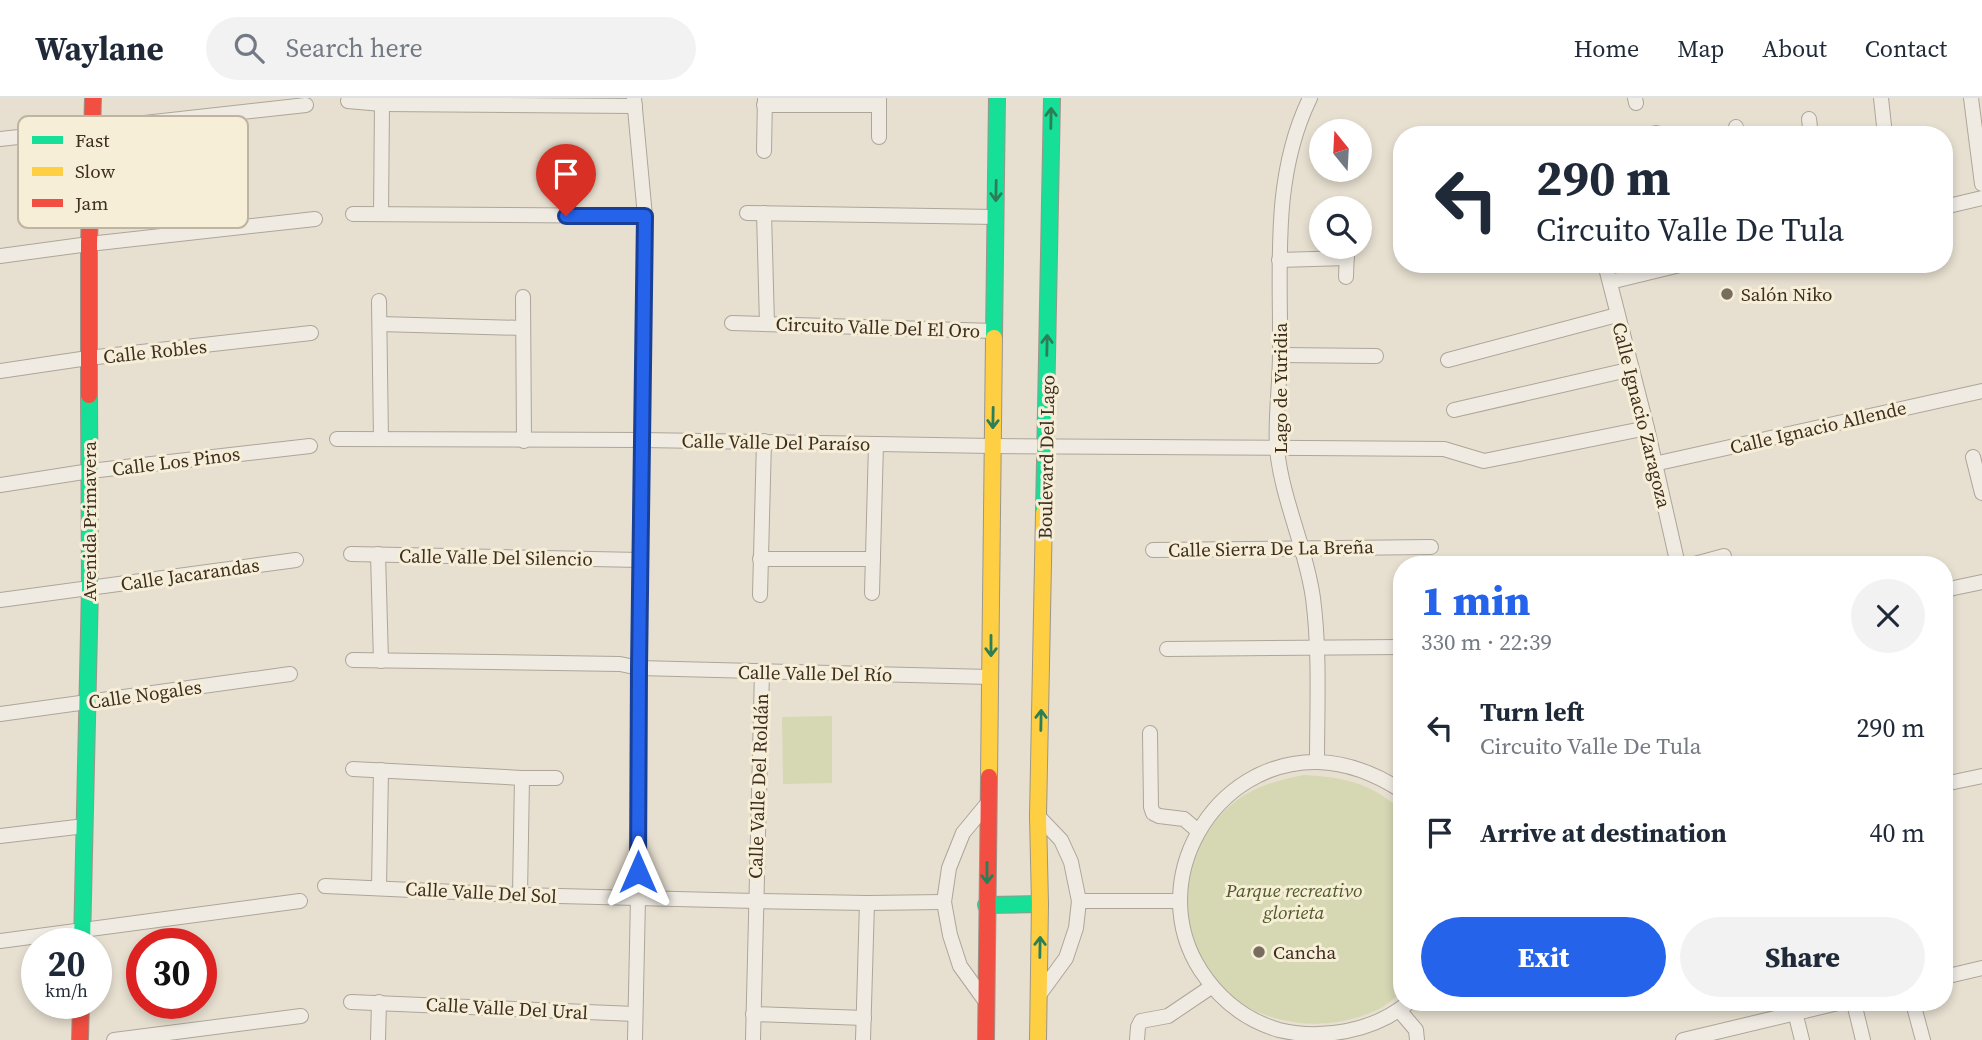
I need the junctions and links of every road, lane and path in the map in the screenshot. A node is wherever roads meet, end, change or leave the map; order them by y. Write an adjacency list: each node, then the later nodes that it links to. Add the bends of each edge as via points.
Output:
1 (93, 98): 13 (street, Avenida Primavera)
2 (997, 98): 30 (street, one-way to 30)
3 (1052, 98): 70 (street, Boulevard Del Lago, one-way to 3)
4 (1310, 98): 39 (street, Lago de Yuridia, via 1290,151 1282,192)
5 (1881, 98): 17 (street)
6 (1971, 98): 22 (street)
7 (348, 101): 11 (street)
8 (879, 101): 10 (street); 19 (street)
9 (634, 102): 11 (street); 29 (street)
10 (764, 102): 21 (street)
11 (382, 104): 28 (street)
12 (306, 105): 14 (street)
13 (93, 116)
14 (200, 116)
15 (1809, 119): 16 (street)
16 (1810, 126)
17 (1884, 126)
18 (18, 137): 20 (street)
19 (879, 137)
20 (0, 139)
21 (764, 151)
22 (1982, 184)
23 (1982, 198): 24 (street)
24 (1953, 204)
25 (747, 213): 26 (street)
26 (764, 213): 30 (street); 49 (street, Circuito Valle Del El Oro)
27 (354, 214): 28 (street)
28 (381, 214): 29 (street)
29 (645, 216): 65 (street)
30 (996, 217): 51 (street)
31 (315, 219): 32 (street)
32 (248, 226)
33 (90, 228): 35 (street, Avenida Primavera)
34 (234, 228): 35 (street)
35 (89, 244): 36 (street); 55 (street, Avenida Primavera)
36 (0, 256)
37 (1309, 257): 39 (street)
38 (1347, 259): 42 (street)
39 (1279, 260): 53 (street, Lago de Yuridia)
40 (1608, 273): 43 (street, Calle Ignacio Zaragoza)
41 (1648, 273): 43 (street)
42 (1346, 277)
43 (1610, 282): 46 (street, Calle Ignacio Zaragoza)
44 (523, 297): 50 (street)
45 (379, 301): 48 (street)
46 (1617, 315): 56 (street); 57 (street, Calle Ignacio Zaragoza)
47 (732, 323): 49 (street)
48 (380, 324): 50 (street); 63 (street)
49 (767, 324): 51 (street, Circuito Valle Del El Oro)
50 (523, 328): 64 (street)
51 (995, 331): 69 (street, one-way to 69)
52 (311, 333): 55 (street, Calle Robles)
53 (1280, 355): 54 (street); 71 (street, Lago de Yuridia)
54 (1376, 356)
55 (88, 358): 58 (street, Calle Robles); 74 (street, Avenida Primavera)
56 (1448, 360)
57 (1632, 369): 60 (street); 61 (street, Calle Ignacio Zaragoza)
58 (0, 371)
59 (1982, 391): 73 (street, Calle Ignacio Allende)
60 (1454, 410)
61 (1647, 428): 71 (street, Calle Valle Del Paraíso, via 1484,461 1444,449); 73 (street, Calle Ignacio Zaragoza)
62 (337, 439): 63 (street, Calle Valle Del Paraíso)
63 (381, 439): 64 (street, Calle Valle Del Paraíso)
64 (524, 440): 65 (street, Calle Valle Del Paraíso)
65 (642, 440): 66 (street, Calle Valle Del Paraíso); 86 (street)
66 (764, 441): 67 (street, Calle Valle Del Paraíso); 83 (street)
67 (876, 444): 69 (street, Calle Valle Del Paraíso); 84 (street)
68 (310, 446): 74 (street, Calle Los Pinos)
69 (992, 446): 70 (street, Calle Valle Del Paraíso); 101 (street, one-way to 101)
70 (1046, 446): 71 (street, Calle Valle Del Paraíso); 114 (street, Boulevard Del Lago, one-way to 70)
71 (1277, 447): 77 (street, Lago de Yuridia)
72 (1973, 457): 76 (street)
73 (1654, 464): 82 (street, Calle Ignacio Zaragoza)
74 (90, 471): 75 (street, Calle Los Pinos); 88 (street, Avenida Primavera)
75 (0, 485)
76 (1982, 493)
77 (1302, 547): 78 (street, Calle Sierra De La Breña); 79 (street, Calle Sierra De La Breña); 93 (street, Lago de Yuridia)
78 (1431, 547)
79 (1153, 550)
80 (351, 554): 81 (street, Calle Valle Del Silencio)
81 (378, 554): 86 (street, Calle Valle Del Silencio); 97 (street)
82 (1676, 556)
83 (760, 559): 84 (street); 91 (street)
84 (873, 559): 90 (street)
85 (296, 560): 88 (street, Calle Jacarandas)
86 (640, 560): 98 (street)
87 (1982, 582): 89 (street)
88 (90, 587): 92 (street, Calle Jacarandas); 102 (street, Avenida Primavera)
89 (1953, 588)
90 (872, 593)
91 (760, 594)
92 (0, 600)
93 (1317, 647): 94 (street); 95 (street); 105 (street, Lago de Yuridia)
94 (1393, 647)
95 (1167, 649)
96 (353, 660): 97 (street)
97 (381, 661): 98 (street)
98 (639, 668): 99 (street, Calle Valle Del Río); 121 (street)
99 (762, 671): 101 (street, Calle Valle Del Río); 123 (street, Calle Valle Del Roldán)
100 (290, 674): 102 (street, Calle Nogales)
101 (990, 677): 113 (street)
102 (88, 702): 103 (street, Calle Nogales); 115 (street, Avenida Primavera)
103 (0, 714)
104 (1150, 733): 116 (street, via 1153,813 1184,819)
105 (1317, 762): 112 (street, via 1349,766); 116 (street, via 1279,768 1236,789)
106 (353, 769): 107 (street)
107 (381, 770): 109 (street); 119 (street)
108 (1982, 776): 111 (street)
109 (522, 778): 110 (street); 120 (street)
110 (556, 778)
111 (1953, 782)
112 (1393, 785)
113 (987, 804): 126 (street, via 963,833 949,868); 129 (street, one-way to 129)
114 (1038, 816): 124 (street, via 1061,840); 128 (street, Boulevard Del Lago)
115 (85, 826): 117 (street); 130 (street, Avenida Primavera)
116 (1198, 831): 125 (street, via 1188,853)
117 (0, 836)
118 (325, 886): 119 (street, Calle Valle Del Sol)
119 (379, 887): 120 (street, Calle Valle Del Sol)
120 (520, 895): 121 (street, Calle Valle Del Sol)
121 (638, 898): 123 (street, Calle Valle Del Sol); 147 (street)
122 (300, 901): 131 (street)
123 (755, 901): 127 (street, Calle Valle Del Sol); 148 (street, Calle Valle Del Roldán)
124 (1079, 901): 125 (street); 137 (street, via 1066,958)
125 (1180, 901): 136 (street, via 1183,932)
126 (944, 902): 127 (street, Calle Valle Del Sol); 140 (street, via 960,966)
127 (867, 903): 150 (street)
128 (1040, 904): 129 (street); 137 (street, Boulevard Del Lago, one-way to 128)
129 (986, 905): 140 (street)
130 (82, 928)
131 (112, 931)
132 (21, 940): 133 (street)
133 (0, 941)
134 (1982, 968): 135 (street)
135 (1953, 975)
136 (1211, 987): 153 (street, via 1260,1024); 162 (street, via 1168,1016 1141,1021)
137 (1039, 995): 161 (street, Boulevard Del Lago)
138 (351, 1002): 139 (street, Calle Valle Del Ural)
139 (379, 1002): 147 (street, Calle Valle Del Ural); 156 (street)
140 (986, 1002): 160 (street)
141 (1394, 1011): 153 (street, via 1362,1029)
142 (1406, 1011): 163 (street)
143 (1781, 1011): 152 (street)
144 (1792, 1011): 166 (street)
145 (1856, 1011): 167 (street)
146 (1915, 1011): 168 (street)
147 (635, 1014): 157 (street)
148 (753, 1014): 150 (street); 158 (street, Calle Valle Del Roldán)
149 (301, 1016): 155 (street)
150 (864, 1018): 159 (street)
151 (81, 1019): 154 (street)
152 (1745, 1025): 164 (street); 165 (street)
153 (1321, 1038)
154 (80, 1040)
155 (114, 1040)
156 (378, 1040)
157 (635, 1040)
158 (753, 1040)
159 (863, 1040)
160 (986, 1040)
161 (1038, 1040)
162 (1138, 1040)
163 (1417, 1040)
164 (1683, 1040)
165 (1748, 1040)
166 (1802, 1040)
167 (1863, 1040)
168 (1923, 1040)

